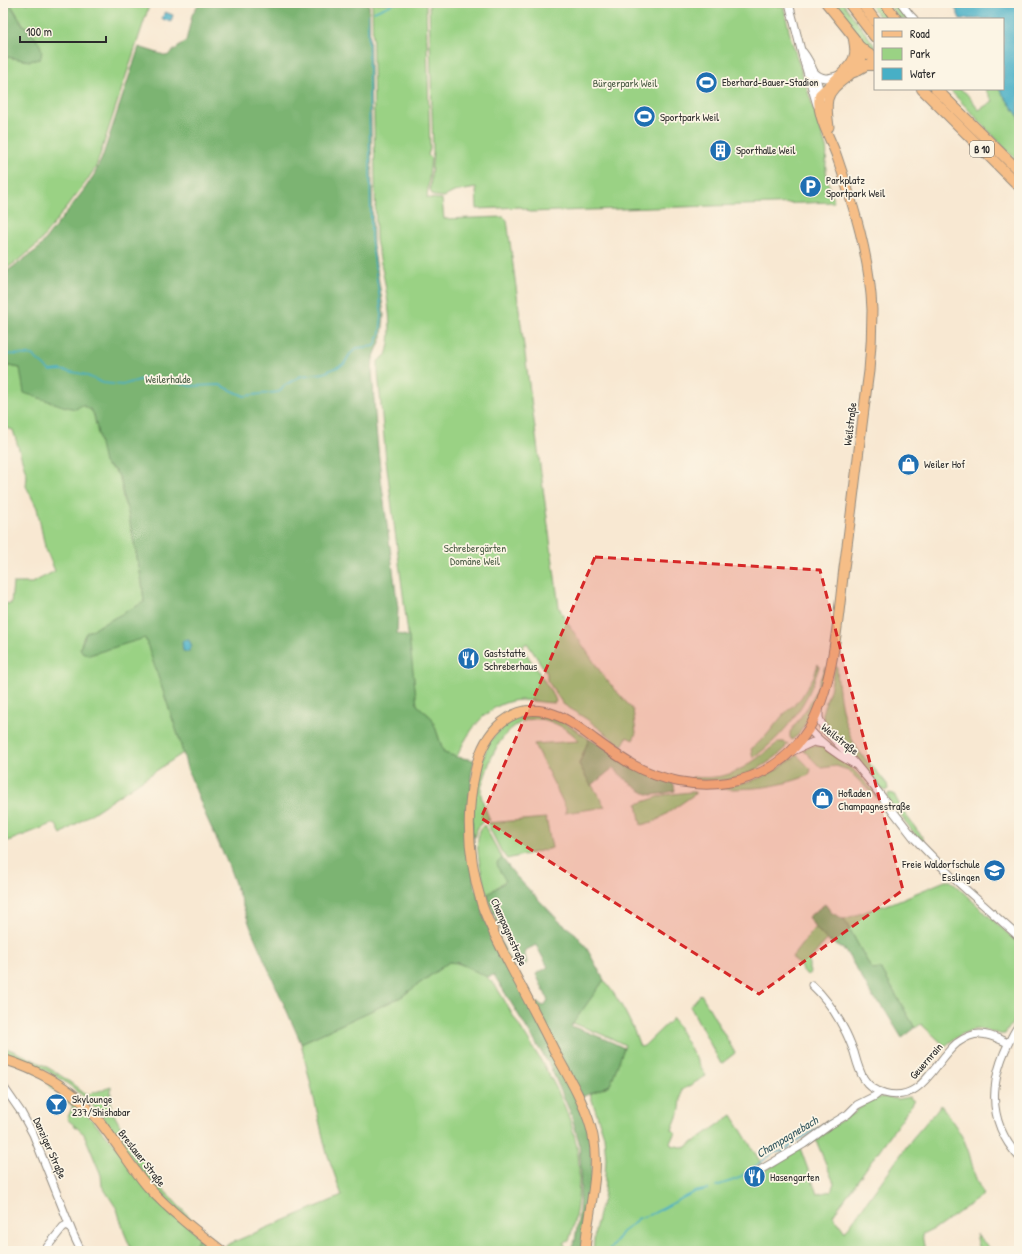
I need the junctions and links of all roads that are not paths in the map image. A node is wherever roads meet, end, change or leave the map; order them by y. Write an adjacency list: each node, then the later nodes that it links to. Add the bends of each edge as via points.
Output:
1 (789, 3): 13 (street, Weilstraße)
2 (826, 3): 11 (main road)
3 (849, 3): 10 (highway)
4 (862, 3): 9 (highway)
5 (885, 3): 7 (highway)
6 (901, 3): 8 (street)
7 (895, 18)
8 (913, 18)
9 (874, 20)
10 (874, 36)
11 (854, 37): 12 (main road); 18 (main road, via 853,60)
12 (860, 47): 14 (highway); 17 (main road, via 863,51 862,57)
13 (802, 50): 16 (street, Weilstraße); 19 (street, Weilstraße)
14 (874, 57)
15 (874, 65): 17 (highway, via 866,65)
16 (814, 72): 18 (street, via 824,79); 25 (street, Weilstraße)
17 (854, 72): 24 (main road)
18 (839, 75): 25 (main road)
19 (811, 84): 25 (street); 26 (street, Weilstraße)
20 (913, 90): 27 (highway, via 929,104)
21 (923, 90): 27 (highway, B 10)
22 (937, 90): 30 (highway, B 10)
23 (946, 90): 30 (highway)
24 (832, 91): 25 (street); 28 (main road, via 827,105)
25 (820, 94): 26 (main road); 28 (street, Weilstraße)
26 (819, 108): 29 (main road, Weilstraße)
27 (944, 112): 32 (highway, B 10)
28 (828, 121): 29 (main road, Weilstraße)
29 (833, 144): 33 (main road, Weilstraße, via 864,244 872,322 869,371 840,603 828,675)
30 (992, 144): 31 (highway, B 10)
31 (1019, 171)
32 (1019, 186)
33 (818, 708): 34 (main road, Weilstraße); 35 (street, Weilstraße, via 820,722)
34 (808, 729): 35 (street); 36 (main road, Champagnestraße); 37 (street, Weilstraße)
35 (830, 736): 38 (street, Weilstraße)
36 (804, 742): 37 (street); 52 (main road, Champagnestraße, via 764,771 744,779 714,784 689,784 647,772 612,752 564,718 549,712 520,713 502,722 491,732 481,750 470,809 470,843 476,880 492,928 578,1095 591,1129 595,1150 595,1172)
37 (825, 744): 38 (street, Weilstraße)
38 (857, 766): 39 (street, Weilstraße, via 917,842)
39 (1019, 937)
40 (812, 985): 45 (street, Geuernrain, via 825,998 841,1022 862,1077 869,1086)
41 (1019, 1024): 42 (street)
42 (1008, 1043): 45 (street, Geuernrain, via 985,1034 971,1035 947,1053 915,1090 898,1095); 46 (street, via 996,1075 994,1096 1001,1130)
43 (3, 1059): 51 (main road, Breslauer Straße, via 44,1075 79,1099 158,1197 184,1222)
44 (3, 1086): 48 (street, Danziger Straße, via 33,1134)
45 (880, 1092): 47 (street, via 857,1105 804,1144)
46 (1019, 1157)
47 (760, 1170)
48 (69, 1224): 49 (street, via 64,1226); 50 (street, Danziger Straße)
49 (44, 1251)
50 (82, 1251)
51 (222, 1251)
52 (585, 1251)

